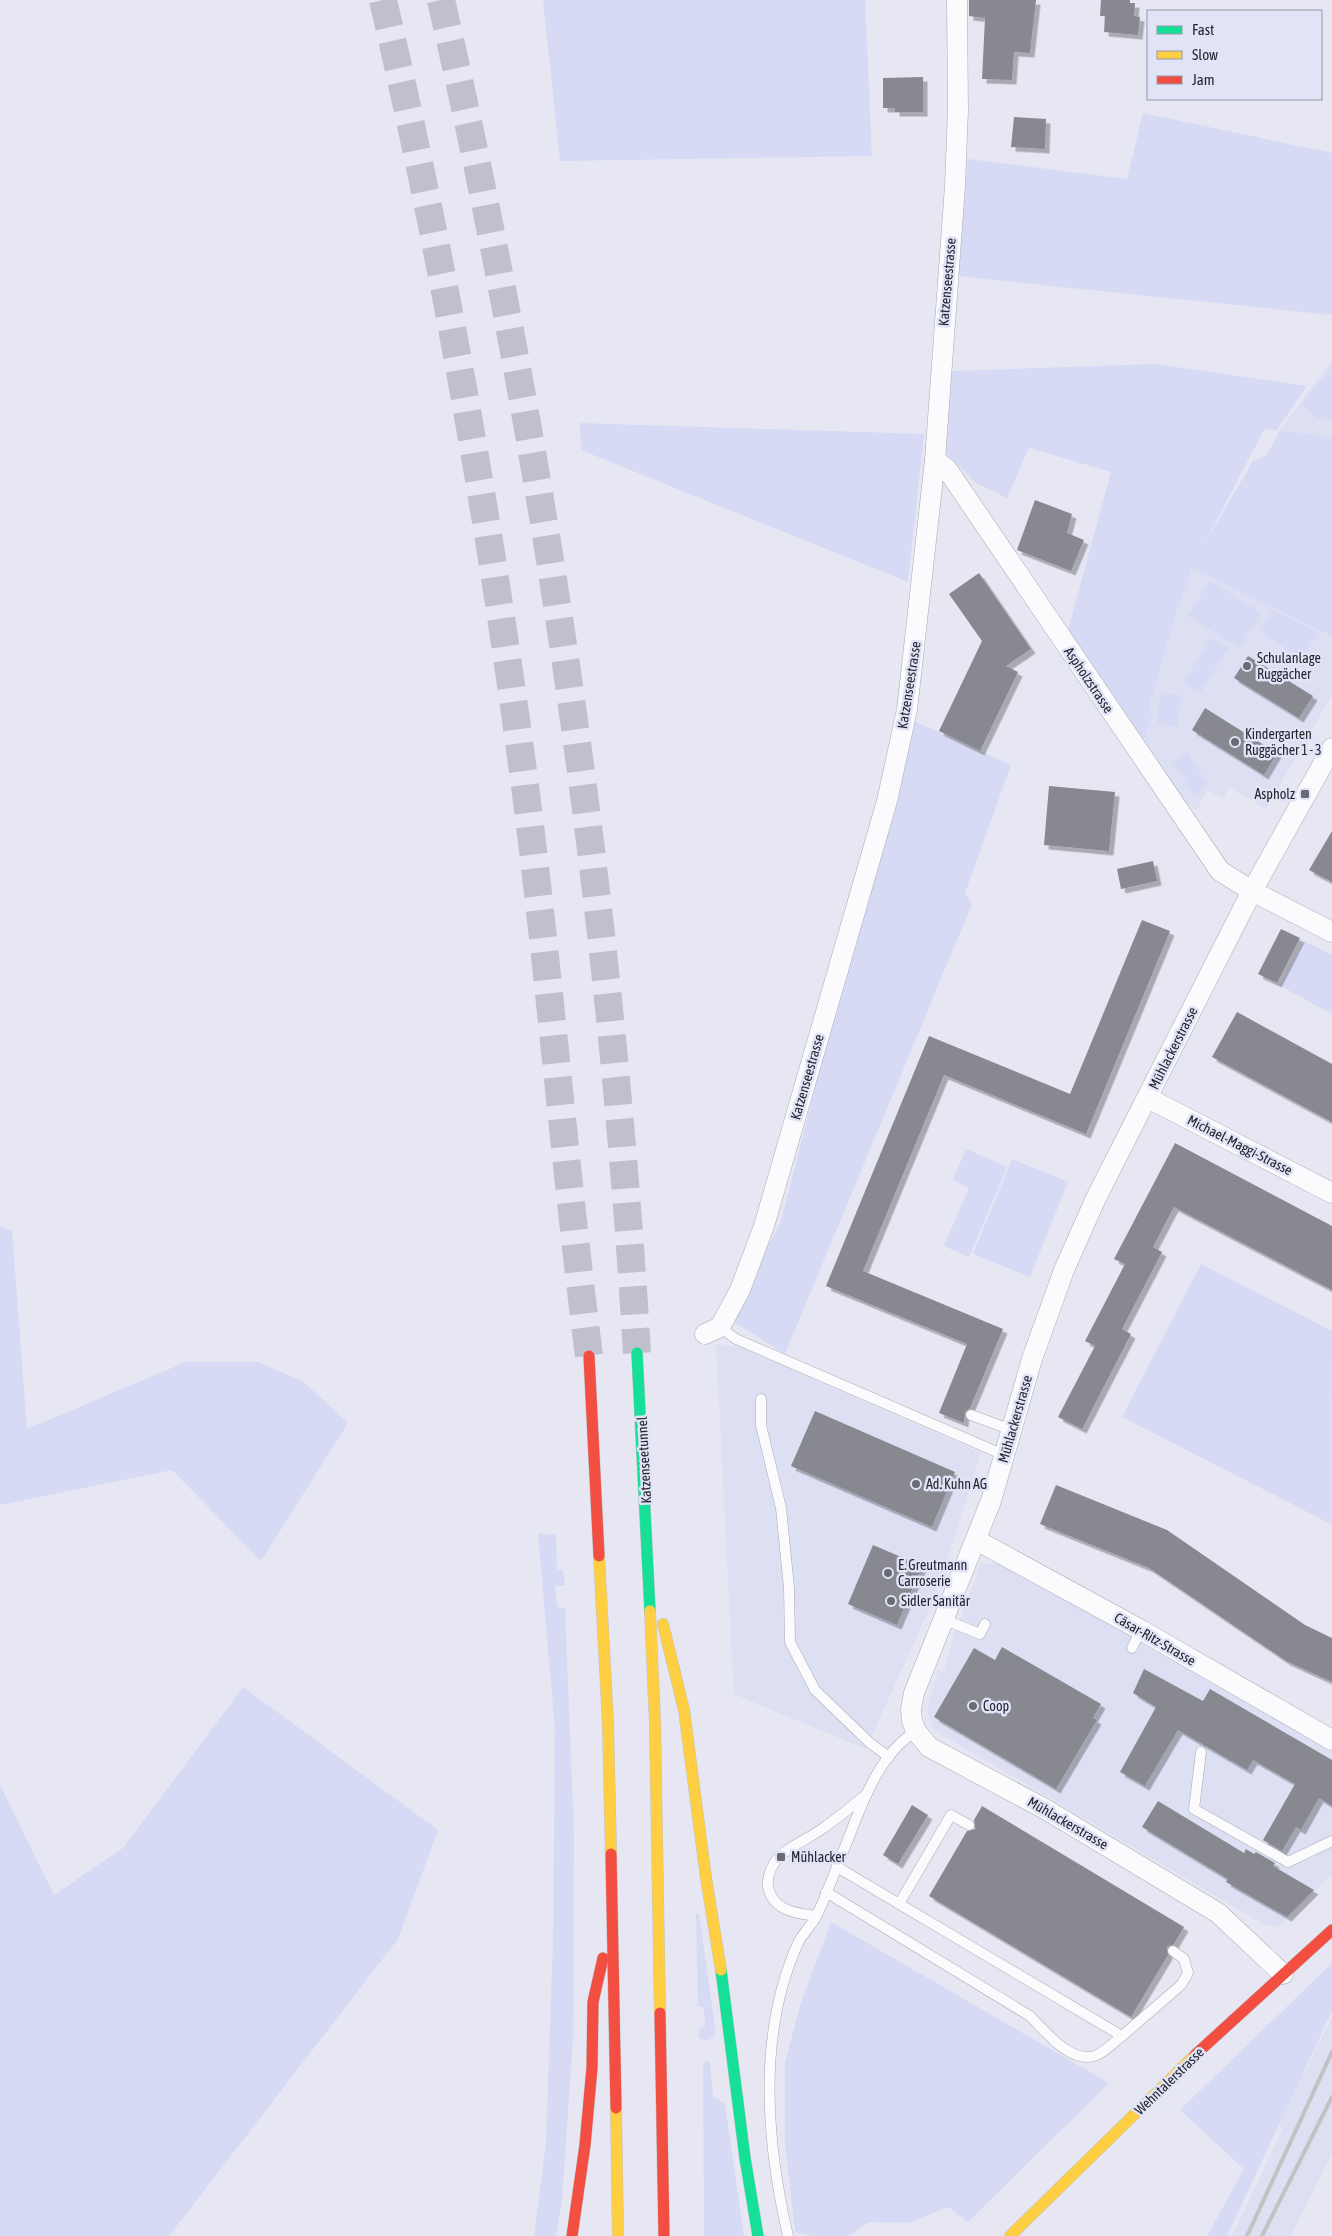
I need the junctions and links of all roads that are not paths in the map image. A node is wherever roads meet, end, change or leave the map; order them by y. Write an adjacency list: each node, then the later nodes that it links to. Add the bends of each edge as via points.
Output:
1 (957, 0): 2 (street, Katzenseestrasse, via 955,186)
2 (935, 460): 4 (street, Aspholzstrasse, via 947,469 1220,871); 8 (street, Katzenseestrasse, via 907,710 887,801 764,1226 740,1290)
3 (1332, 748): 4 (street, Mühlackerstrasse)
4 (1252, 891): 5 (street, Aspholzstrasse); 6 (street, Mühlackerstrasse)
5 (1332, 932)
6 (1148, 1098): 7 (street, Michael-Maggi-Strasse); 13 (street, Mühlackerstrasse, via 1096,1198 1064,1270 1032,1359)
7 (1332, 1193)
8 (713, 1331): 14 (lane)
9 (637, 1353): 16 (main road, Katzenseetunnel)
10 (589, 1356): 31 (main road, via 603,1614)
11 (761, 1399): 24 (lane, via 761,1425 781,1508 789,1588 790,1642 815,1690)
12 (971, 1415): 13 (lane)
13 (1012, 1430): 14 (street, Mühlackerstrasse)
14 (1004, 1455): 15 (street, Mühlackerstrasse)
15 (976, 1540): 17 (street, Mühlackerstrasse); 19 (street, Cäsar-Ritz-Strasse)
16 (649, 1567): 39 (main road, via 658,1818); 40 (main road, via 684,1710)
17 (942, 1619): 18 (lane, via 980,1634); 21 (street, Mühlackerstrasse, via 914,1693 911,1709)
18 (985, 1624)
19 (1141, 1630): 20 (lane); 22 (street, Cäsar-Ritz-Strasse)
20 (1132, 1648)
21 (916, 1731): 24 (lane, via 901,1740); 35 (street, Mühlackerstrasse, via 929,1747 1045,1809 1218,1913)
22 (1332, 1740)
23 (1201, 1752): 27 (lane, via 1194,1809 1288,1862)
24 (889, 1757): 25 (lane)
25 (868, 1793): 28 (lane); 32 (lane, via 780,1857 769,1872 770,1896 780,1907)
26 (969, 1825): 30 (lane, via 951,1815)
27 (1332, 1841)
28 (837, 1867): 29 (lane); 30 (lane)
29 (826, 1892): 32 (lane); 36 (lane, via 1030,2016 1053,2041 1067,2050 1083,2057 1096,2055)
30 (899, 1904): 36 (lane)
31 (613, 1915): 37 (main road, via 593,2002 592,2068); 38 (main road)
32 (816, 1916): 41 (lane, via 799,1942 782,1988 771,2044 772,2142)
33 (1332, 1930): 35 (main road, Wehntalerstrasse)
34 (1172, 1951): 36 (lane, via 1184,1959 1188,1973 1181,1985)
35 (1283, 1974): 42 (main road, Wehntalerstrasse, via 1169,2079)
36 (1122, 2036)
37 (572, 2236)
38 (618, 2236)
39 (664, 2236)
40 (758, 2236)
41 (788, 2236)
42 (1010, 2236)

